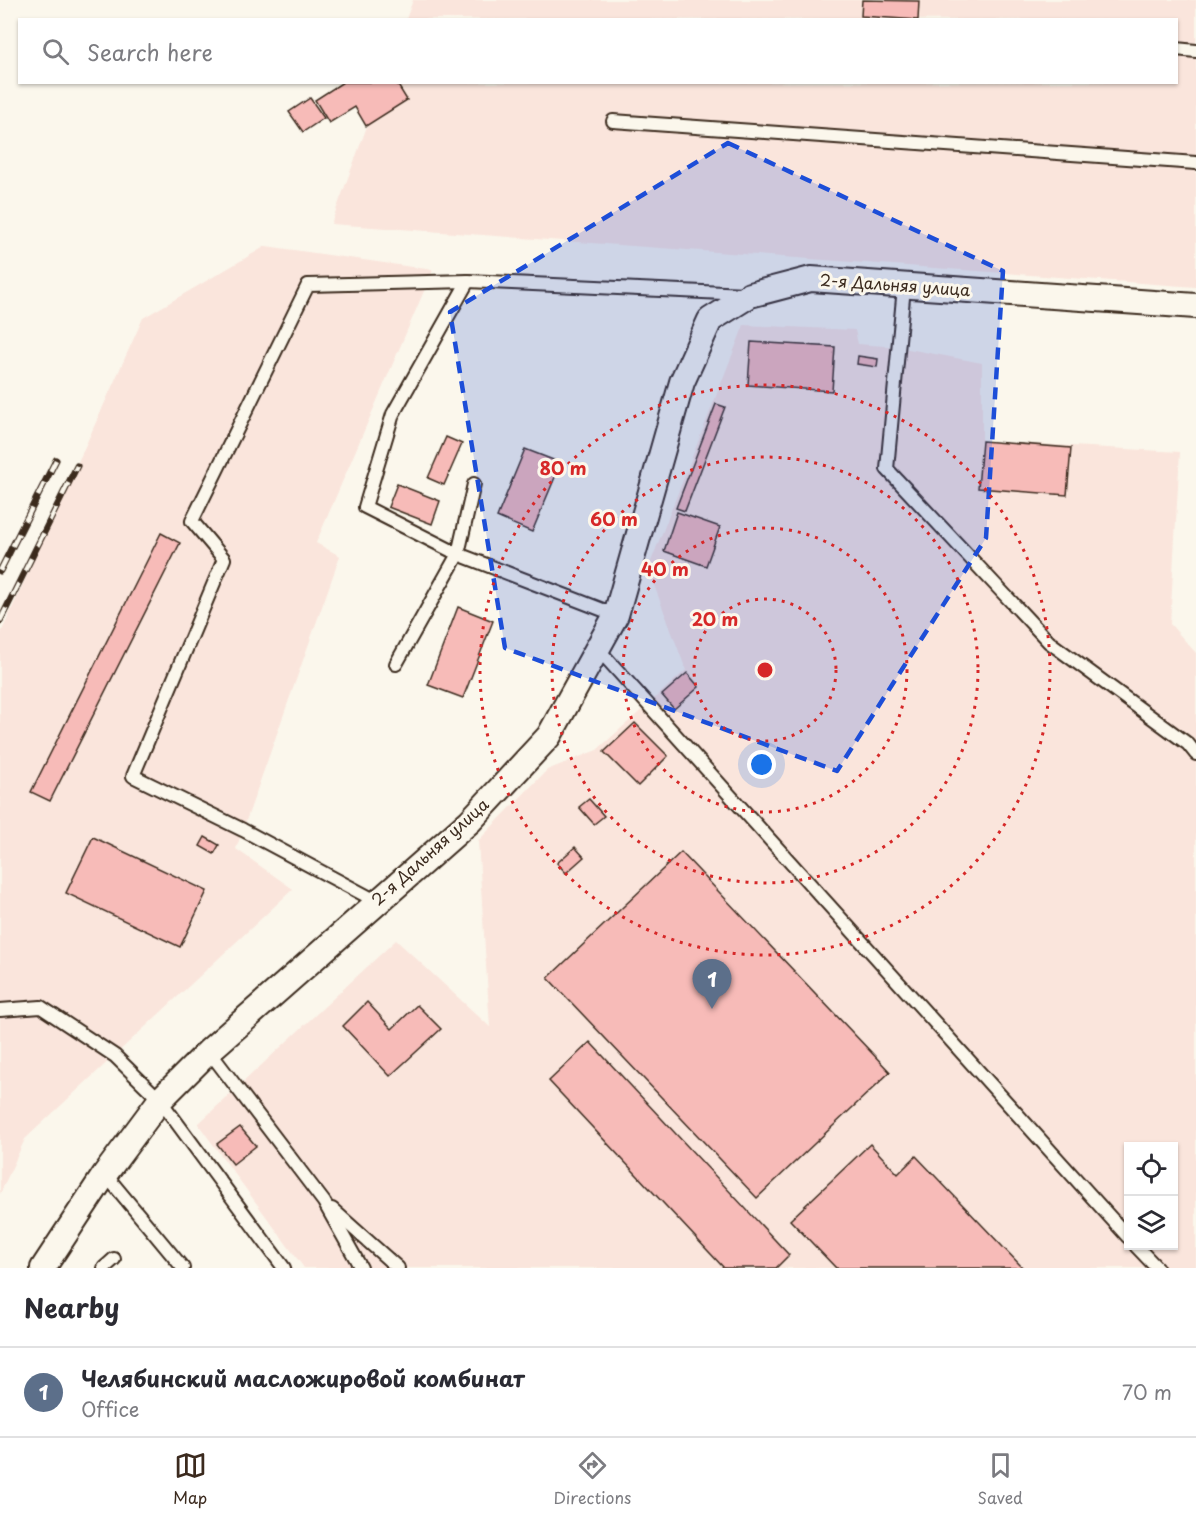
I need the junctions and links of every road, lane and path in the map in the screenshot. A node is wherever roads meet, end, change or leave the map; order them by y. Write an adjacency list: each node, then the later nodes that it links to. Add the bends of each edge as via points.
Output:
1 (1178, 49): 2 (lane)
2 (1196, 51)
3 (613, 121): 4 (lane)
4 (1196, 163)
5 (468, 281): 7 (lane); 10 (lane, via 393,414 365,507); 15 (lane, via 308,285 192,521 224,559 133,776)
6 (904, 286): 7 (street, 2-я Дальняя улица, via 811,279); 8 (street, 2-я Дальняя улица); 14 (lane, via 887,469 1049,642 1188,744)
7 (750, 295): 11 (street, 2-я Дальняя улица, via 710,320 682,382)
8 (1196, 306)
9 (474, 484): 10 (lane)
10 (458, 554): 11 (lane); 13 (lane)
11 (616, 615): 12 (street, 2-я Дальняя улица)
12 (599, 650): 15 (street, 2-я Дальняя улица, via 549,736 470,821); 21 (lane)
13 (396, 664)
14 (1196, 754)
15 (376, 901): 17 (street, 2-я Дальняя улица)
16 (0, 1010): 18 (lane, via 41,1006 115,1056)
17 (208, 1051): 18 (street, 2-я Дальняя улица); 20 (lane)
18 (160, 1100): 19 (street, 2-я Дальняя улица); 27 (lane)
19 (105, 1174): 24 (street, 2-я Дальняя улица); 26 (lane)
20 (324, 1202): 28 (lane); 29 (lane)
21 (1124, 1233)
22 (1141, 1250): 30 (lane)
23 (114, 1259): 25 (lane)
24 (43, 1268)
25 (104, 1268)
26 (183, 1268)
27 (284, 1268)
28 (361, 1268)
29 (398, 1268)
30 (1157, 1268)

